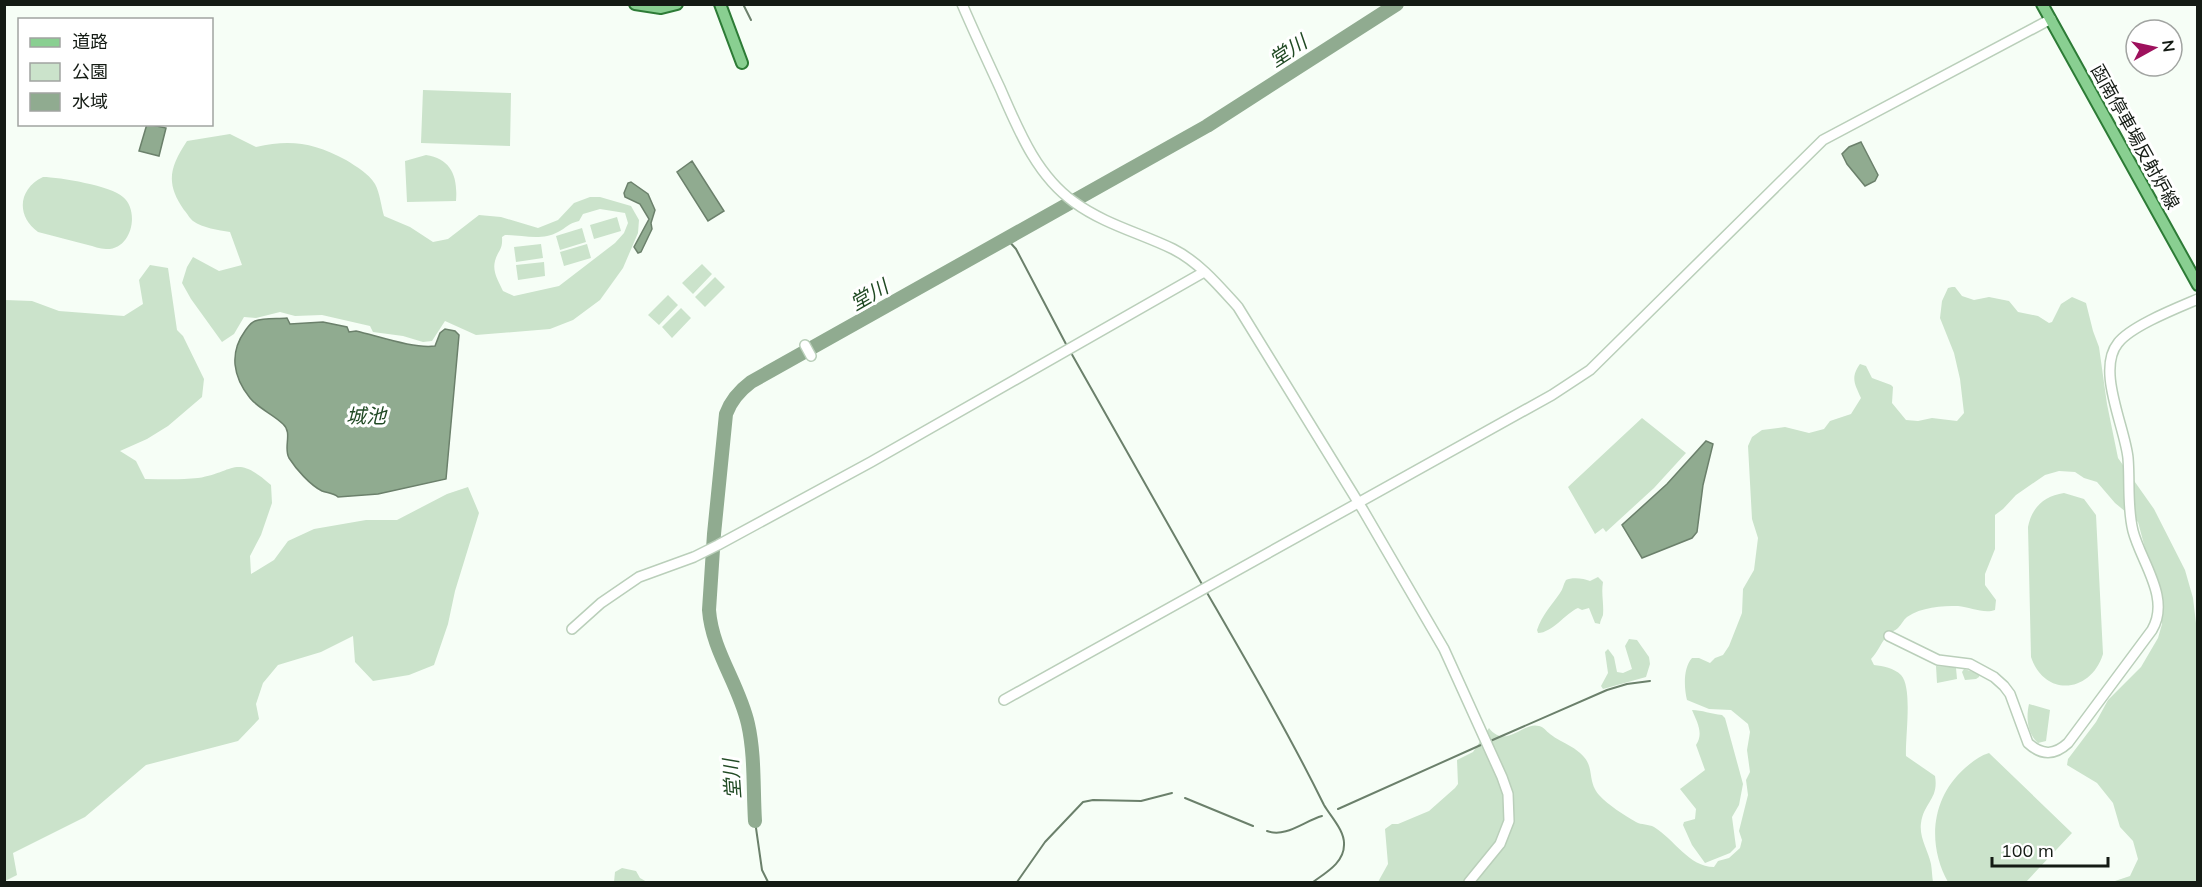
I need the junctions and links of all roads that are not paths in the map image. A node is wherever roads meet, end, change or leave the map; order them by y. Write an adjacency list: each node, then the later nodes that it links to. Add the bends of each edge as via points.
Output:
1 (635, 4): 2 (main road, via 661,8)
2 (677, 4)
3 (720, 4): 7 (main road)
4 (962, 4): 8 (street, via 1024,141 1043,171 1078,205 1176,251)
5 (2043, 4): 6 (main road, 函南停車場反射炉線)
6 (2050, 19): 9 (main road, 函南停車場反射炉線); 13 (street, via 1823,140 1590,370)
7 (742, 63)
8 (1204, 272): 13 (street, via 1238,307); 14 (street, via 872,462 706,551 639,577)
9 (2198, 285)
10 (2198, 299): 15 (street, via 2130,332 2117,343 2112,355 2110,379 2128,455 2131,521 2157,596 2157,616 2137,651 2068,743 2055,753 2040,752 2028,743 2010,694 1994,677 1970,664 1938,660)
11 (805, 345): 12 (street)
12 (811, 356)
13 (1359, 503): 16 (street); 17 (street, via 1444,649 1508,794 1506,832)
14 (572, 629)
15 (1889, 636)
16 (1004, 700)
17 (1469, 882)

